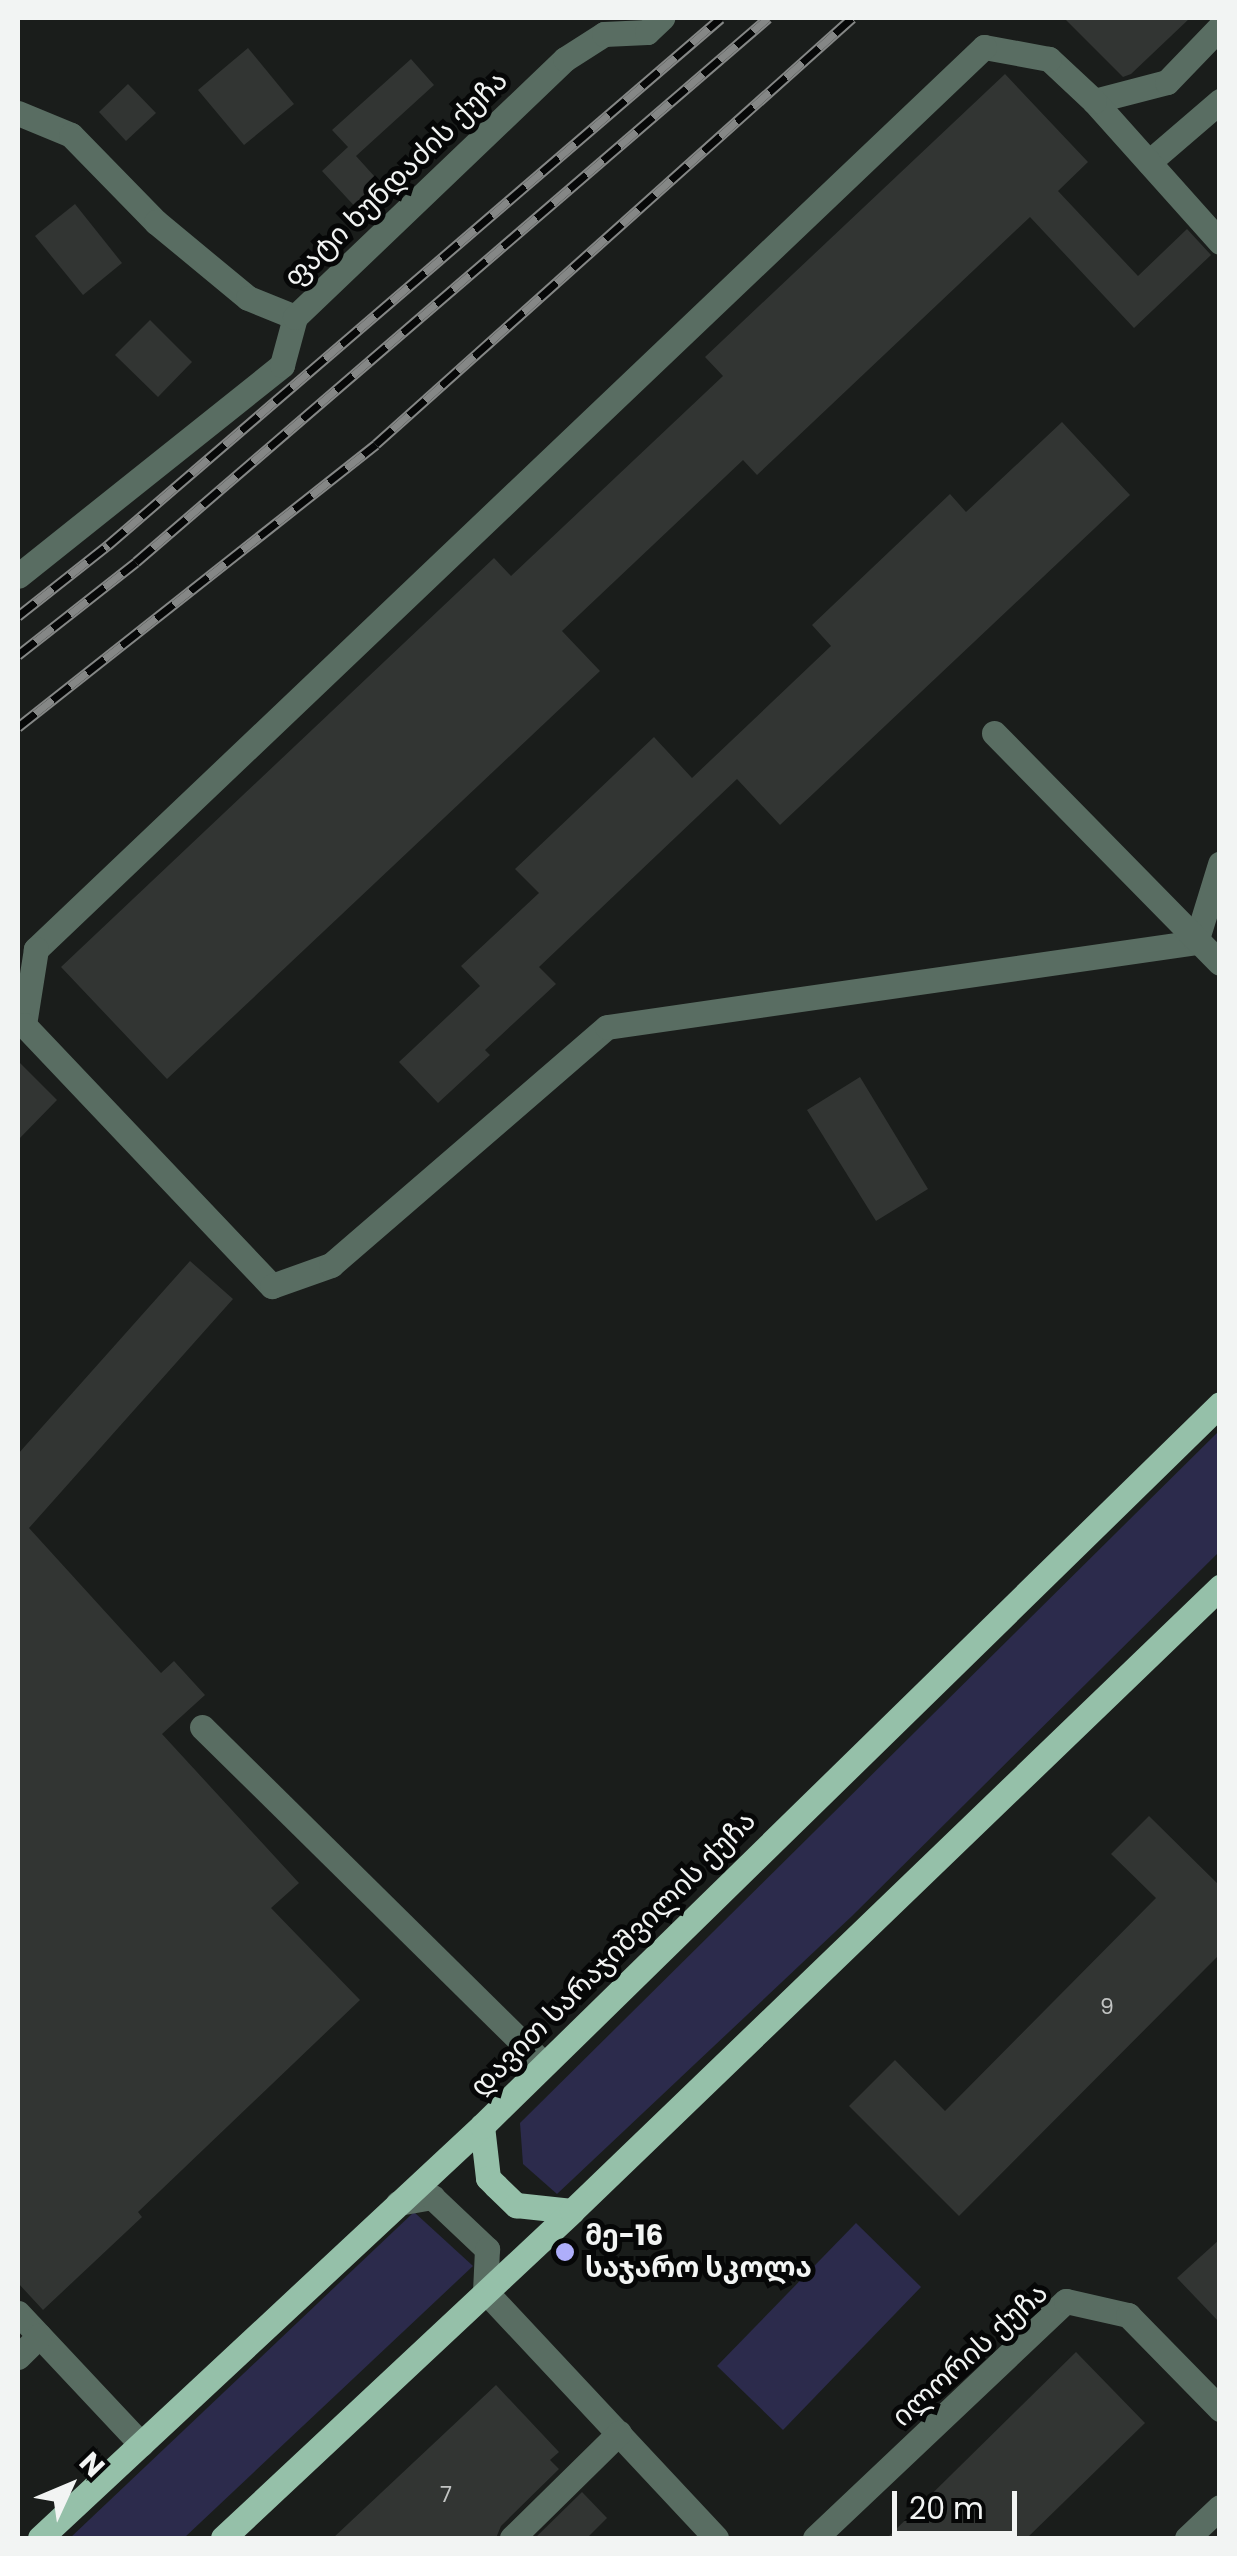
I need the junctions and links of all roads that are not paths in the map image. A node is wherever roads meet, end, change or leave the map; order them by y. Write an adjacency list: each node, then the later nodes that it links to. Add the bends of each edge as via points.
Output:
1 (662, 18): 2 (street, ფატი ხუნდაძის ქუჩა, via 647,32)
2 (598, 26): 9 (street, ფატი ხუნდაძის ქუჩა)
3 (1220, 27): 4 (street, via 1167,82)
4 (1094, 101): 7 (street); 13 (street, via 1049,59 984,48 36,949 24,1025 272,1286 331,1265 606,1027)
5 (1220, 101): 7 (street)
6 (18, 113): 9 (street, via 71,135 156,222 248,298)
7 (1149, 162): 8 (street)
8 (1220, 242)
9 (295, 317): 10 (street, ფატი ხუნდაძის ქუჩა, via 282,364)
10 (18, 576)
11 (994, 732): 13 (street)
12 (1220, 864): 13 (street)
13 (1196, 942): 14 (street)
14 (1220, 962)
15 (1220, 1404): 18 (main road, დავით სარაჯიშვილის ქუჩა)
16 (1220, 1587): 21 (main road)
17 (202, 1726): 18 (street)
18 (543, 2063): 19 (main road, დავით სარაჯიშვილის ქუჩა)
19 (482, 2126): 20 (main road, დავით სარაჯიშვილის ქუჩა); 21 (main road, via 488,2178 496,2186 516,2204)
20 (398, 2204): 22 (street, via 432,2197 488,2249); 28 (main road, დავით სარაჯიშვილის ქუჩა)
21 (572, 2211): 22 (main road)
22 (485, 2291): 27 (street); 31 (main road)
23 (18, 2313): 24 (street)
24 (39, 2336): 25 (street); 28 (street)
25 (18, 2357)
26 (1220, 2409): 34 (street, ილორის ქუჩა, via 1128,2316 1066,2301)
27 (619, 2432): 32 (street); 33 (street)
28 (141, 2444): 30 (main road, დავით სარაჯიშვილის ქუჩა)
29 (1220, 2508): 35 (street)
30 (40, 2538)
31 (224, 2538)
32 (512, 2538)
33 (716, 2538)
34 (815, 2538)
35 (1187, 2538)

